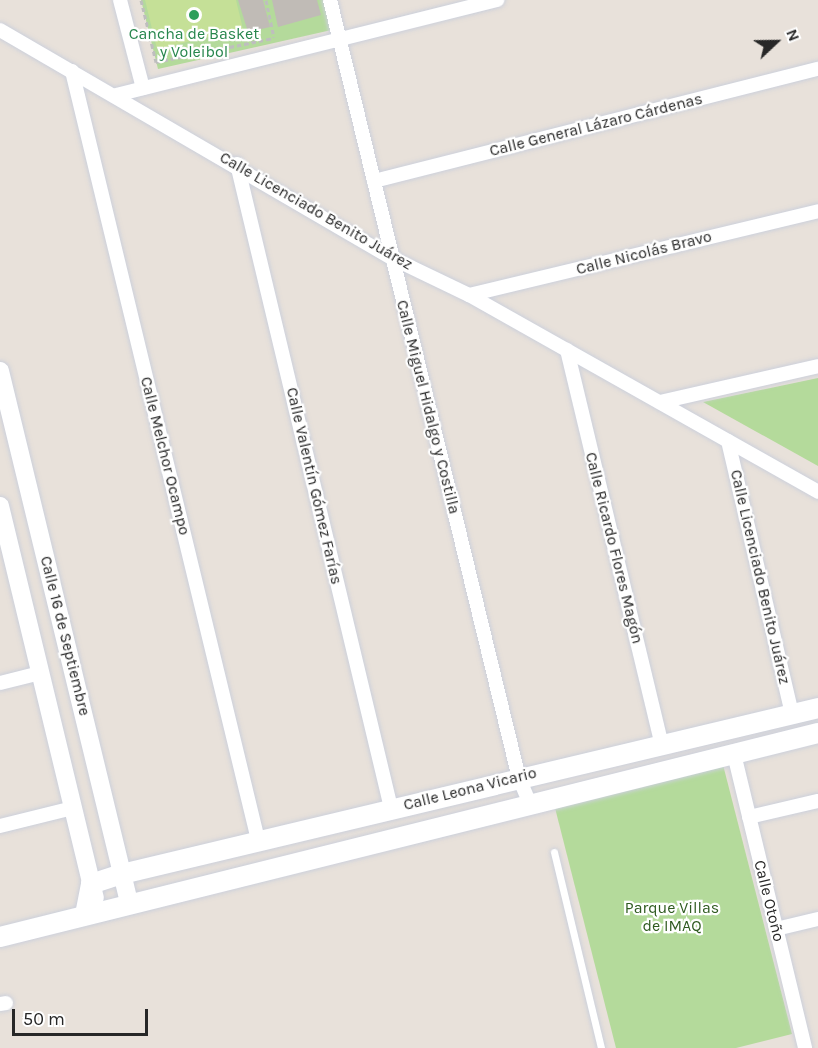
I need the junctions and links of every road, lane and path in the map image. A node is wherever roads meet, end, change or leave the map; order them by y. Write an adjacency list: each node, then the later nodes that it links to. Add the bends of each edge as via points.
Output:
1 (120, 0): 12 (street)
2 (141, 0): 8 (path, via 156,62)
3 (266, 0): 8 (path)
4 (330, 0): 9 (street, Calle Miguel Hidalgo y Costilla)
5 (497, 0): 9 (street)
6 (0, 30): 11 (street, Calle Licenciado Benito Juárez)
7 (285, 35): 8 (path)
8 (274, 38)
9 (339, 39): 12 (street); 15 (street, Calle Miguel Hidalgo y Costilla)
10 (818, 69): 15 (street, Calle General Lázaro Cárdenas)
11 (72, 71): 13 (street, Calle Licenciado Benito Juárez); 41 (street, Calle Melchor Ocampo)
12 (143, 88): 13 (street)
13 (116, 95): 14 (street, Calle Licenciado Benito Juárez)
14 (237, 164): 17 (street, Calle Licenciado Benito Juárez); 38 (street, Calle Valentín Gómez Farías)
15 (374, 181): 17 (street, Calle Miguel Hidalgo y Costilla)
16 (818, 211): 18 (street, Calle Nicolás Bravo)
17 (392, 258): 18 (street, Calle Licenciado Benito Juárez); 34 (street, Calle Miguel Hidalgo y Costilla)
18 (469, 295): 19 (street, Calle Licenciado Benito Juárez)
19 (567, 350): 22 (street, Calle Licenciado Benito Juárez); 32 (street, Calle Ricardo Flores Magón)
20 (818, 366): 22 (street)
21 (1, 383): 43 (street, Calle 16 de Septiembre)
22 (660, 402): 23 (street, Calle Licenciado Benito Juárez)
23 (728, 441): 24 (street, Calle Licenciado Benito Juárez); 30 (street, Calle Licenciado Benito Juárez)
24 (818, 492)
25 (0, 506): 26 (street, Calle 16 de Septiembre)
26 (4, 542): 27 (street, Calle 16 de Septiembre)
27 (40, 673): 28 (street); 37 (street, Calle 16 de Septiembre)
28 (0, 683)
29 (818, 708): 30 (main road, Calle Leona Vicario)
30 (792, 714): 32 (main road, Calle Leona Vicario)
31 (818, 733): 33 (main road, Calle Leona Vicario)
32 (662, 745): 34 (main road, Calle Leona Vicario)
33 (734, 754): 36 (main road, Calle Leona Vicario); 39 (street, Calle Otoño)
34 (519, 778): 36 (street, Calle Miguel Hidalgo y Costilla); 38 (main road, Calle Leona Vicario)
35 (818, 801): 39 (street)
36 (529, 802): 45 (main road, Calle Leona Vicario)
37 (73, 808): 40 (street); 44 (street, Calle 16 de Septiembre)
38 (391, 808): 41 (main road, Calle Leona Vicario)
39 (749, 816): 48 (street, Calle Otoño)
40 (0, 826)
41 (258, 840): 43 (main road, Calle Leona Vicario)
42 (554, 852): 50 (lane)
43 (122, 874): 44 (main road, Calle Leona Vicario); 45 (street, Calle 16 de Septiembre)
44 (91, 884): 46 (main road)
45 (129, 902): 46 (main road, Calle Leona Vicario)
46 (92, 913): 49 (main road, Calle Leona Vicario)
47 (818, 919): 48 (street)
48 (776, 929): 51 (street, Calle Otoño)
49 (0, 937)
50 (601, 1048)
51 (805, 1048)

